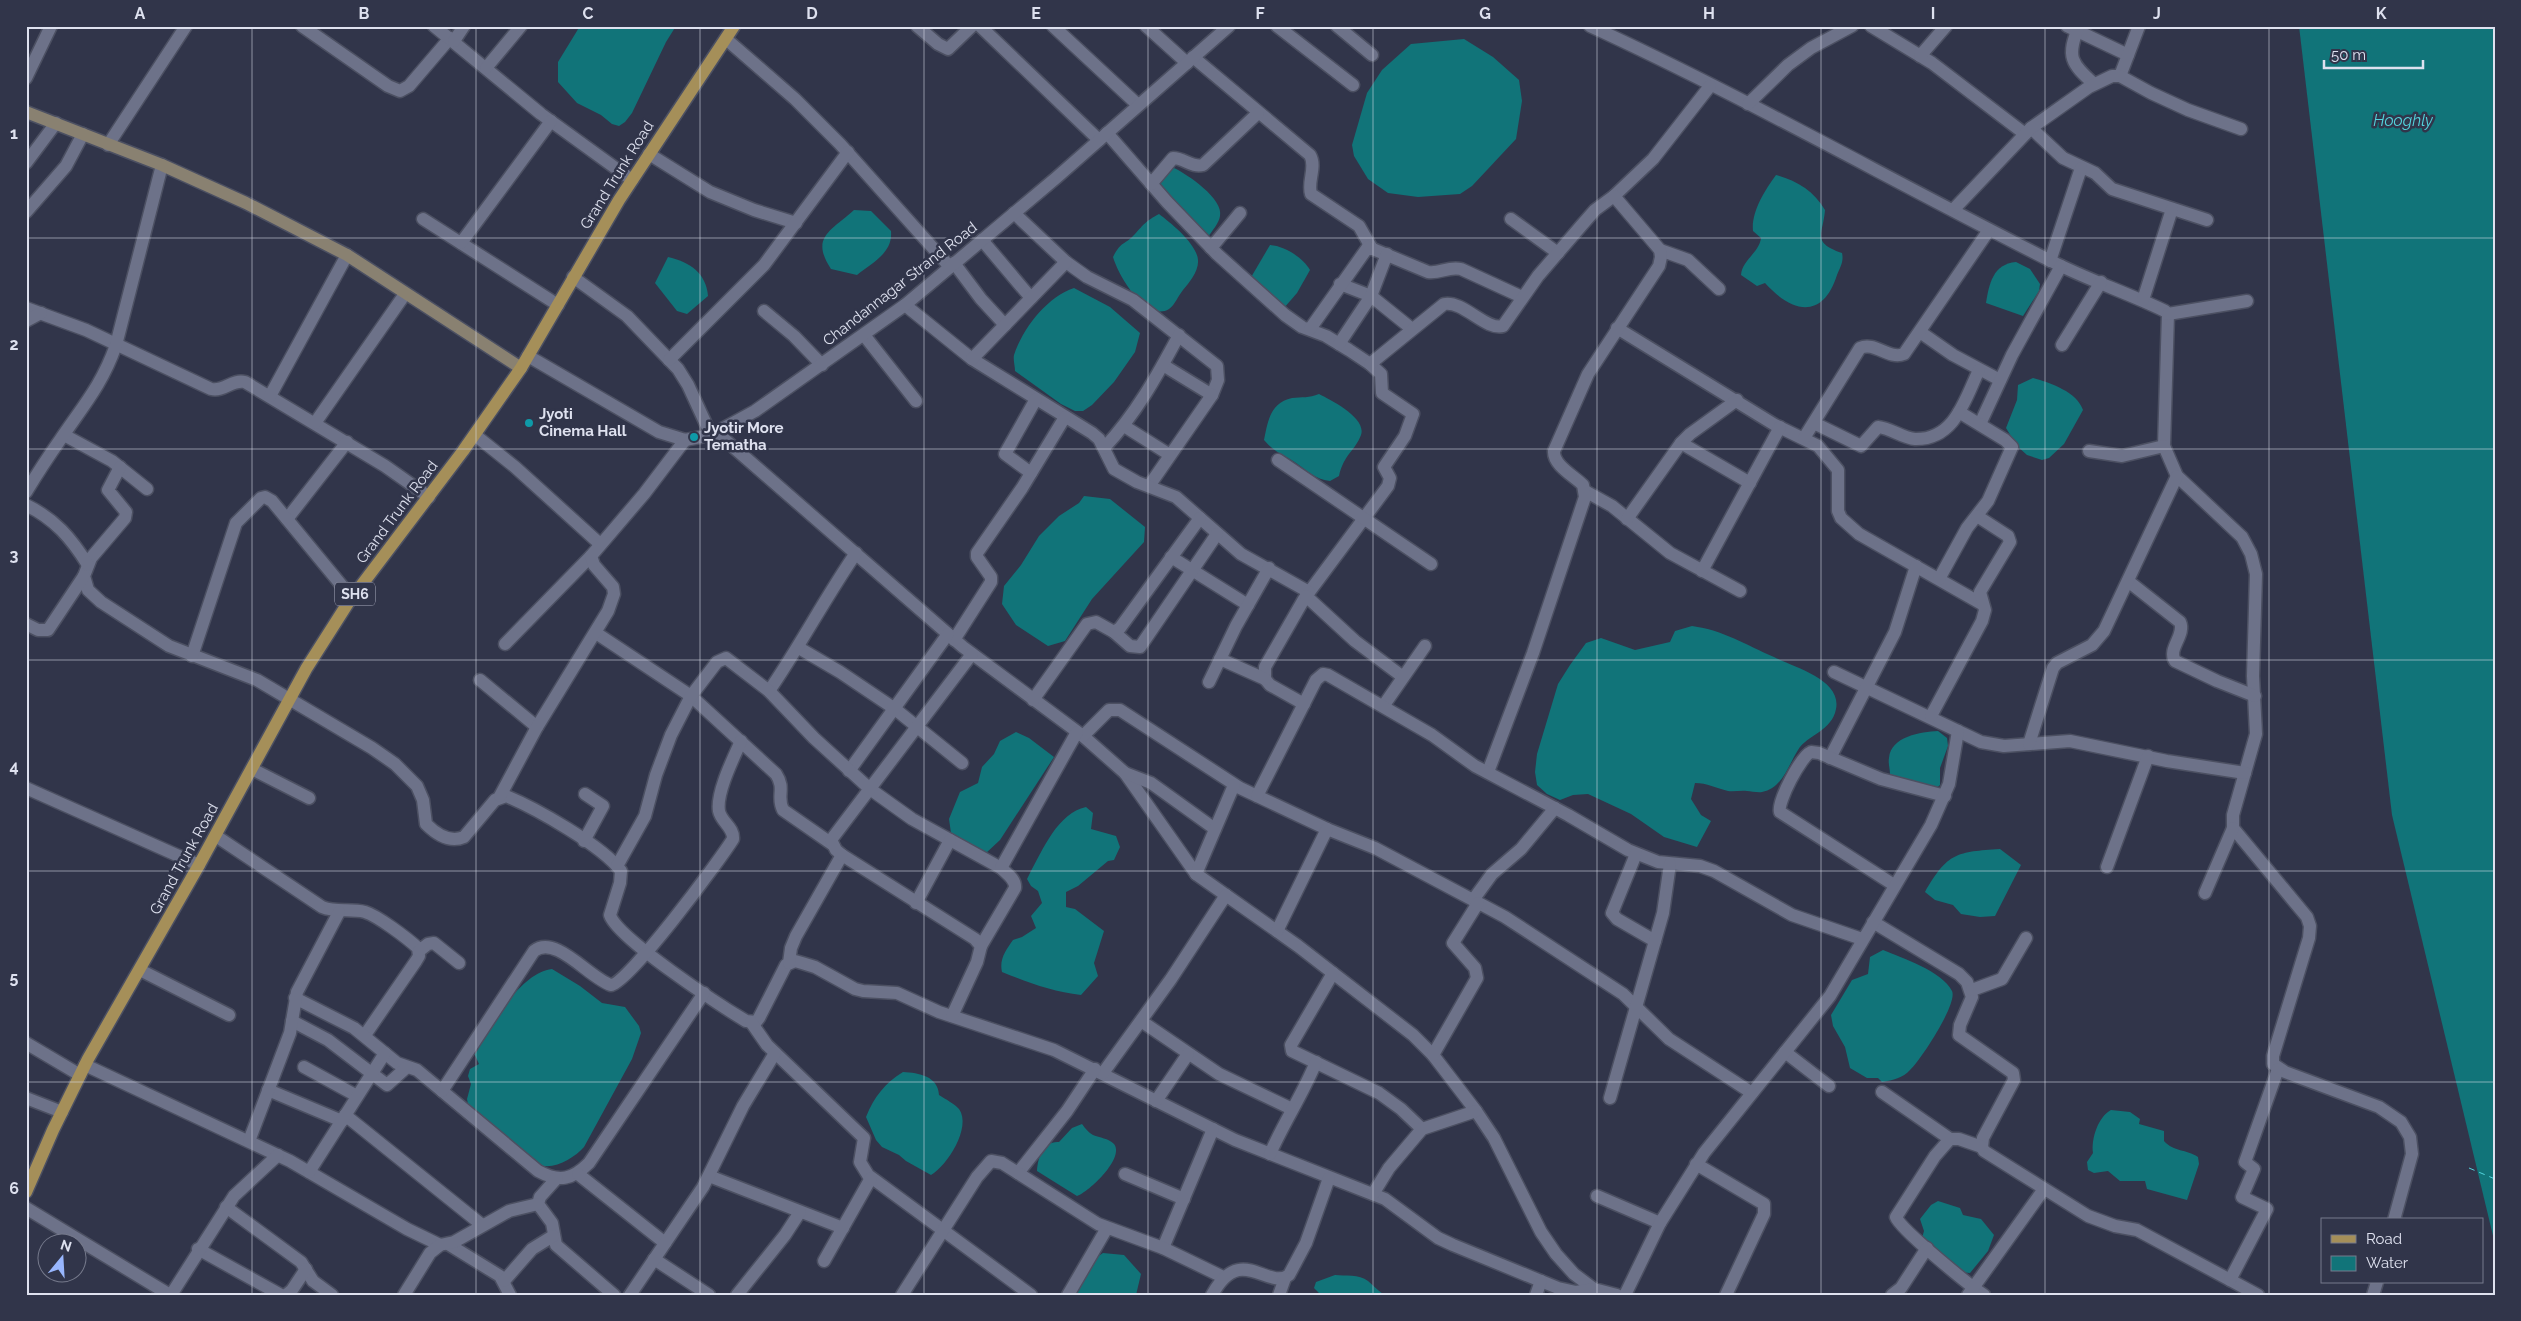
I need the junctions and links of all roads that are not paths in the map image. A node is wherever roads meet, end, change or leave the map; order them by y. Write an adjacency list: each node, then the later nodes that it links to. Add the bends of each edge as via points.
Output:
1 (51, 26): 30 (street)
2 (186, 26): 44 (street)
3 (434, 26): 23 (street)
4 (464, 26): 23 (street)
5 (520, 26): 28 (street)
6 (734, 26): 22 (main road, Grand Trunk Road / SH6)
7 (916, 26): 8 (street, via 948,49)
8 (972, 26)
9 (980, 26): 43 (street)
10 (1052, 26): 35 (street)
11 (1146, 26): 27 (street)
12 (1229, 26): 27 (street, Chandannagar Strand Road)
13 (1277, 26): 32 (street)
14 (1337, 26): 24 (street)
15 (1590, 26): 33 (street)
16 (1852, 26): 34 (street, via 1811,48 1788,65)
17 (1871, 26): 25 (street)
18 (1946, 26): 25 (street)
19 (2139, 26): 26 (street)
20 (309, 28): 23 (street, via 388,86 400,91 409,86)
21 (2074, 28): 26 (street); 31 (street, via 2072,60)
22 (726, 38): 45 (street, via 795,99); 46 (main road, Grand Trunk Road / SH6)
23 (452, 40): 28 (street)
24 (1372, 54)
25 (1920, 56): 41 (street)
26 (2128, 56): 29 (street)
27 (1190, 60): 35 (street, Chandannagar Strand Road); 37 (street)
28 (486, 68): 38 (street)
29 (2120, 76): 31 (street); 40 (street, via 2173,103)
30 (26, 78)
31 (2094, 84): 41 (street)
32 (1353, 85)
33 (1710, 86): 34 (street); 52 (street, via 1653,159)
34 (1748, 104): 54 (street)
35 (1138, 106): 43 (street, Chandannagar Strand Road)
36 (26, 112): 39 (street)
37 (1258, 114): 51 (street, via 1203,165 1194,166 1173,158); 65 (street, via 1310,155 1311,194 1359,226)
38 (551, 120): 50 (street); 64 (street)
39 (56, 123): 42 (street); 47 (street)
40 (2241, 129)
41 (2028, 131): 49 (street); 54 (street)
42 (83, 134): 44 (street); 55 (street, via 66,166)
43 (1103, 136): 51 (street); 56 (street, Chandannagar Strand Road)
44 (108, 145): 48 (street)
45 (848, 152): 61 (street); 73 (street)
46 (649, 154): 50 (main road, Grand Trunk Road / SH6); 61 (street, via 710,192)
47 (26, 163)
48 (162, 165): 70 (street, via 246,203); 98 (street)
49 (2081, 168): 53 (street, via 2095,173 2120,193); 72 (street)
50 (632, 180): 74 (main road, Grand Trunk Road / SH6)
51 (1151, 184): 66 (street)
52 (1614, 196): 67 (street); 68 (street, via 1595,210)
53 (2172, 209): 60 (street); 82 (street)
54 (1953, 210): 62 (street)
55 (26, 212)
56 (1014, 213): 63 (street, Chandannagar Strand Road); 71 (street)
57 (1240, 213): 66 (street)
58 (423, 219): 64 (street)
59 (1511, 219): 68 (street)
60 (2208, 220)
61 (796, 223): 103 (street, via 751,279)
62 (1990, 230): 72 (street); 95 (street)
63 (982, 240): 73 (street, Chandannagar Strand Road); 81 (street)
64 (461, 243): 84 (street)
65 (1371, 247): 69 (street); 76 (street, via 1364,250)
66 (1211, 248): 93 (street, via 1294,323)
67 (1660, 250): 77 (street, via 1688,260); 92 (street, via 1658,266)
68 (1558, 253): 80 (street)
69 (1387, 254): 79 (street); 80 (street, via 1428,272 1452,267 1461,269)
70 (347, 255): 78 (street); 111 (street)
71 (1066, 262): 81 (street); 97 (street, via 1087,277 1122,292)
72 (2055, 264): 75 (street); 109 (street)
73 (952, 265): 85 (street, Chandannagar Strand Road); 91 (street)
74 (573, 277): 84 (main road, Grand Trunk Road / SH6); 103 (street, via 622,312)
75 (2101, 282): 82 (street); 100 (street)
76 (1340, 284): 79 (street); 93 (street)
77 (1719, 289)
78 (405, 294): 107 (street); 117 (street)
79 (1371, 296): 94 (street); 99 (street)
80 (1522, 297): 94 (street, via 1504,326 1448,304)
81 (1031, 298): 91 (street)
82 (2142, 300): 89 (street)
83 (2247, 301): 89 (street)
84 (558, 305): 101 (main road, Grand Trunk Road / SH6)
85 (904, 305): 96 (street, Chandannagar Strand Road); 102 (street)
86 (26, 308): 88 (street)
87 (764, 311): 105 (street)
88 (41, 313): 90 (street); 98 (street)
89 (2168, 314): 129 (street)
90 (26, 321)
91 (1005, 325): 102 (street)
92 (1617, 328): 113 (street); 140 (street, via 1588,374 1553,457 1583,485)
93 (1310, 329): 99 (street)
94 (1412, 329): 104 (street)
95 (1920, 332): 108 (street); 118 (street, via 1899,356 1870,346 1860,348)
96 (864, 335): 105 (street, Chandannagar Strand Road); 114 (street)
97 (1179, 335): 106 (street); 110 (street, via 1217,366 1218,380)
98 (116, 344): 111 (street, via 212,390 240,380); 123 (street, via 108,369 95,392)
99 (1339, 344): 104 (street)
100 (2062, 345)
101 (528, 356): 107 (main road, Grand Trunk Road / SH6); 126 (street, Chandannagar Strand Road, via 659,432)
102 (972, 359): 112 (street)
103 (670, 360): 122 (street, via 684,378)
104 (1370, 364): 147 (street, via 1381,374 1382,393 1411,412 1413,418 1384,467 1390,483)
105 (822, 365): 122 (street, Chandannagar Strand Road, via 755,411)
106 (1163, 365): 110 (street); 120 (street)
107 (521, 368): 124 (main road, Grand Trunk Road / SH6)
108 (1979, 370): 109 (street); 115 (street)
109 (2000, 380): 119 (street)
110 (1212, 395): 132 (street)
111 (270, 396): 117 (street)
112 (1036, 399): 116 (street); 135 (street, via 1005,454)
113 (1736, 400): 121 (street); 128 (street)
114 (916, 401)
115 (1959, 412): 118 (street, via 1945,432 1936,436 1915,439 1878,427 1861,446); 119 (street)
116 (1065, 417): 130 (street, via 1092,433); 135 (street)
117 (315, 423): 127 (street)
118 (1814, 423): 125 (street)
119 (1980, 424): 144 (street, via 2012,447 1988,501)
120 (1124, 426): 130 (street); 132 (street)
121 (1780, 427): 125 (street); 137 (street)
122 (713, 433): 126 (street, Chandannagar Strand Road); 151 (street)
123 (64, 435): 134 (street); 141 (street)
124 (474, 435): 142 (main road, Grand Trunk Road / SH6); 150 (street)
125 (1804, 438): 155 (street, via 1826,453 1838,470 1838,512 1845,523)
126 (685, 440): 150 (street)
127 (347, 442): 142 (street); 145 (street)
128 (1681, 444): 137 (street); 148 (street)
129 (2164, 446): 131 (street, via 2122,456); 136 (street)
130 (1104, 448): 138 (street, via 1114,469)
131 (2089, 451)
132 (1170, 455): 138 (street)
133 (1278, 460): 147 (street)
134 (120, 467): 139 (street); 157 (street, via 108,490 126,515)
135 (1031, 473): 170 (street, via 977,553 991,582)
136 (2177, 476): 161 (street); 185 (street, via 2242,537 2251,554 2256,574 2253,676)
137 (1750, 483): 158 (street)
138 (1149, 486): 146 (street, via 1176,497)
139 (147, 489)
140 (1585, 491): 148 (street); 203 (street, via 1533,653)
141 (26, 492)
142 (429, 497): 164 (main road, Grand Trunk Road / SH6)
143 (26, 504): 157 (street, via 66,533)
144 (1977, 516): 160 (street); 165 (street, via 2010,538 2008,547 1980,592)
145 (287, 518): 164 (street); 175 (street, via 265,497 236,523)
146 (1200, 518): 149 (street); 153 (street)
147 (1365, 518): 154 (street); 163 (street)
148 (1627, 519): 158 (street, via 1670,553)
149 (1217, 534): 156 (street, via 1241,554); 159 (street)
150 (600, 544): 152 (street)
151 (856, 553): 170 (street); 173 (street, via 821,605)
152 (591, 556): 169 (street, via 594,565 613,587 614,594); 171 (street)
153 (1171, 557): 159 (street); 168 (street)
154 (1431, 564)
155 (1916, 566): 160 (street); 182 (street, via 1895,632)
156 (1269, 568): 163 (street); 166 (street)
157 (86, 570): 167 (street, via 48,630 38,630); 175 (street, via 88,590 101,602 141,630)
158 (1702, 570): 162 (street)
159 (1192, 571): 166 (street); 168 (street, via 1140,647 1130,646)
160 (1939, 579): 165 (street)
161 (2128, 581): 185 (street, via 2180,622 2181,630 2172,654 2174,661); 197 (street, via 2098,639 2053,668)
162 (1740, 591)
163 (1308, 594): 178 (street, via 1355,641); 179 (street, via 1265,667)
164 (352, 598): 186 (main road, Grand Trunk Road / SH6)
165 (1982, 604): 191 (street, via 1985,610 1982,621)
166 (1248, 605): 176 (street)
167 (26, 624)
168 (1114, 632): 187 (street, via 1096,622 1087,624)
169 (596, 633): 184 (street); 192 (street)
170 (951, 637): 174 (street); 190 (street)
171 (505, 644)
172 (1425, 646): 178 (street)
173 (799, 648): 183 (street); 190 (street)
174 (972, 654): 187 (street); 193 (street)
175 (192, 656): 186 (street, via 246,676)
176 (1220, 658): 179 (street); 181 (street)
177 (1834, 672): 182 (street)
178 (1403, 678): 189 (street)
179 (1265, 679): 188 (street)
180 (480, 680): 192 (street)
181 (1209, 682)
182 (1867, 688): 191 (street); 199 (street)
183 (769, 692): 184 (street, via 726,658 717,662); 202 (street)
184 (691, 696): 196 (street); 226 (street, via 671,735 644,816)
185 (2256, 696): 205 (street, via 2256,734)
186 (288, 699): 201 (main road, Grand Trunk Road / SH6); 210 (street, via 372,748 412,778 421,793 426,824 443,837 464,837)
187 (1034, 700): 195 (street)
188 (1304, 704): 189 (street, via 1316,680 1323,674); 211 (street)
189 (1384, 705): 203 (street)
190 (895, 709): 193 (street); 202 (street)
191 (1931, 716): 194 (street)
192 (537, 727): 210 (street)
193 (917, 727): 200 (street); 208 (street)
194 (1958, 731): 197 (street, via 1981,742 2004,746); 212 (street)
195 (1080, 734): 204 (street); 206 (street, via 1109,710 1120,710); 228 (street)
196 (741, 741): 221 (street, via 781,782 783,810); 243 (street, via 720,798 720,814 733,839)
197 (2029, 744): 198 (street, via 2070,741)
198 (2148, 756): 205 (street); 227 (street)
199 (1830, 758): 212 (street, via 1881,779); 230 (street, via 1819,753 1806,754 1780,802 1780,812)
200 (962, 763)
201 (252, 768): 213 (street); 218 (main road, Grand Trunk Road / SH6)
202 (849, 771): 208 (street)
203 (1488, 772): 214 (street)
204 (1125, 773): 216 (street, via 1151,783); 229 (street)
205 (2245, 773): 215 (street)
206 (1234, 785): 211 (street); 216 (street)
207 (26, 788): 225 (street)
208 (870, 789): 219 (street, via 912,819); 221 (street, via 833,835)
209 (585, 794): 220 (street, via 603,806)
210 (500, 796): 220 (street, via 515,800)
211 (1257, 796): 217 (street)
212 (1945, 796): 230 (street)
213 (309, 798)
214 (1555, 808): 222 (street); 233 (street, via 1521,849 1492,874)
215 (2232, 828): 231 (street); 267 (street, via 2310,926 2273,1056 2273,1064)
216 (1215, 829): 229 (street)
217 (1326, 829): 233 (street, via 1374,848); 237 (street)
218 (216, 836): 225 (main road, Grand Trunk Road / SH6); 235 (street, via 322,907)
219 (950, 840): 228 (street); 234 (street)
220 (584, 841): 226 (street)
221 (832, 844): 223 (street)
222 (1636, 854): 224 (street); 240 (street, via 1612,913)
223 (842, 855): 234 (street); 244 (street, via 796,936)
224 (1670, 864): 239 (street, via 1700,866 1714,871 1792,915); 240 (street, via 1665,905)
225 (200, 865): 246 (main road, Grand Trunk Road / SH6)
226 (617, 866): 243 (street, via 621,876 611,909 612,920)
227 (2106, 867)
228 (1000, 868): 241 (street, via 1014,881 1015,888)
229 (1196, 874): 232 (street)
230 (1894, 885): 236 (street)
231 (2205, 892)
232 (1226, 895): 237 (street); 255 (street)
233 (1476, 901): 251 (street, via 1623,994); 263 (street, via 1454,943 1473,964 1477,978)
234 (916, 903): 241 (street, via 975,939)
235 (339, 912): 242 (street, via 369,914); 250 (street)
236 (1873, 922): 239 (street); 248 (street, via 1950,968)
237 (1276, 931): 247 (street)
238 (2026, 938): 248 (street, via 2002,979)
239 (1862, 939): 259 (street, via 1830,996)
240 (1655, 941): 251 (street)
241 (981, 946): 253 (street)
242 (419, 951): 245 (street, via 434,943); 257 (street, via 416,961)
243 (647, 952): 249 (street); 273 (street, via 619,982 611,985 551,947 538,948)
244 (789, 962): 253 (street, via 815,967 863,991 896,993); 256 (street, via 759,1018)
245 (459, 963)
246 (140, 970): 252 (street); 268 (main road, Grand Trunk Road / SH6)
247 (1333, 973): 263 (street, via 1413,1035); 264 (street, via 1291,1045 1292,1051)
248 (1972, 990): 288 (street, via 1959,1035 2008,1068 2014,1076 1983,1138)
249 (704, 993): 256 (street); 294 (street, via 589,1163)
250 (295, 998): 254 (street); 257 (street)
251 (1637, 1007): 274 (street, via 1669,1039); 278 (street)
252 (229, 1015)
253 (952, 1016): 269 (street, via 1027,1040)
254 (292, 1021): 270 (street, via 328,1040); 272 (street)
255 (1141, 1021): 262 (street); 269 (street)
256 (751, 1022): 261 (street, via 760,1038)
257 (365, 1035): 260 (street)
258 (26, 1043): 268 (street)
259 (1785, 1052): 271 (street); 274 (street)
260 (385, 1053): 265 (street, via 397,1063); 270 (street)
261 (775, 1053): 296 (street, via 743,1106); 298 (street, via 864,1138 860,1162)
262 (1188, 1054): 279 (street); 280 (street, via 1230,1080)
263 (1433, 1055): 281 (street)
264 (1316, 1062): 280 (street); 285 (street, via 1379,1094)
265 (407, 1066): 270 (street, via 389,1085); 273 (street, via 417,1070)
266 (304, 1067): 276 (street)
267 (2278, 1069): 309 (street, via 2380,1108 2401,1122 2410,1137 2412,1154); 326 (street, via 2245,1162 2254,1169 2242,1197 2267,1209)
268 (83, 1070): 282 (main road, Grand Trunk Road / SH6); 287 (street)
269 (1099, 1071): 279 (street); 293 (street)
270 (372, 1074): 276 (street)
271 (1829, 1086)
272 (268, 1090): 283 (street); 287 (street)
273 (442, 1091): 297 (street, via 538,1171)
274 (1752, 1092): 291 (street)
275 (1882, 1092): 286 (street)
276 (358, 1096): 283 (street)
277 (26, 1098): 282 (street)
278 (1610, 1098)
279 (1156, 1101): 284 (street)
280 (1292, 1109): 289 (street)
281 (1476, 1111): 285 (street); 329 (street, via 1494,1138 1541,1232 1574,1274)
282 (62, 1112): 301 (main road, Grand Trunk Road / SH6)
283 (344, 1118): 292 (street); 311 (street)
284 (1214, 1129): 289 (street); 304 (street)
285 (1422, 1129): 302 (street, via 1389,1168)
286 (1950, 1139): 288 (street); 319 (street, via 1896,1217)
287 (249, 1141): 290 (street)
288 (1982, 1147): 300 (street, via 1996,1160)
289 (1270, 1154): 299 (street)
290 (278, 1155): 292 (street); 306 (street)
291 (1696, 1164): 310 (street); 349 (street, via 1764,1204 1764,1214)
292 (309, 1172): 317 (street, via 407,1229)
293 (1018, 1173): 313 (street); 314 (street, via 996,1161 987,1163)
294 (578, 1174): 297 (street); 316 (street)
295 (1125, 1174): 304 (street)
296 (709, 1176): 308 (street); 316 (street)
297 (556, 1178): 305 (street)
298 (871, 1178): 312 (street); 314 (street)
299 (1329, 1178): 302 (street); 325 (street, via 1306,1243 1293,1270)
300 (2044, 1189): 326 (street, via 2088,1216 2137,1230); 330 (street)
301 (26, 1192)
302 (1373, 1194): 328 (street, via 1385,1199 1438,1238)
303 (1597, 1196): 310 (street)
304 (1184, 1200): 318 (street)
305 (538, 1204): 311 (street, via 516,1208); 315 (street, via 552,1223)
306 (226, 1207): 320 (street); 323 (street, via 285,1249)
307 (26, 1208): 331 (street)
308 (800, 1212): 312 (street); 340 (street)
309 (2395, 1218)
310 (1660, 1223): 348 (street)
311 (482, 1225): 317 (street)
312 (843, 1228): 322 (street)
313 (1107, 1228): 318 (street); 343 (street)
314 (942, 1230): 341 (street); 342 (street)
315 (553, 1236): 327 (street, via 532,1249); 337 (street, via 556,1245)
316 (665, 1243): 321 (street)
317 (444, 1244): 327 (street, via 496,1273); 335 (street, via 430,1253)
318 (1163, 1248): 324 (street)
319 (1927, 1248): 330 (street); 350 (street, via 1901,1288)
320 (198, 1249): 331 (street); 332 (street)
321 (654, 1259): 338 (street); 339 (street)
322 (824, 1261)
323 (306, 1269): 333 (street); 334 (street, via 313,1281)
324 (1223, 1278): 325 (street, via 1236,1270 1246,1270); 344 (street)
325 (1285, 1278): 345 (street)
326 (2230, 1280): 351 (street)
327 (504, 1281): 336 (street)
328 (1541, 1281): 329 (street, via 1576,1292); 346 (street)
329 (1598, 1292): 347 (street)
330 (1975, 1292)
331 (170, 1295)
332 (281, 1295)
333 (286, 1295)
334 (332, 1295)
335 (404, 1295)
336 (510, 1295)
337 (614, 1295)
338 (630, 1295)
339 (709, 1295)
340 (737, 1295)
341 (902, 1295)
342 (1031, 1295)
343 (1068, 1295)
344 (1212, 1295)
345 (1279, 1295)
346 (1536, 1295)
347 (1617, 1295)
348 (1625, 1295)
349 (1726, 1295)
350 (1892, 1295)
351 (2258, 1295)

